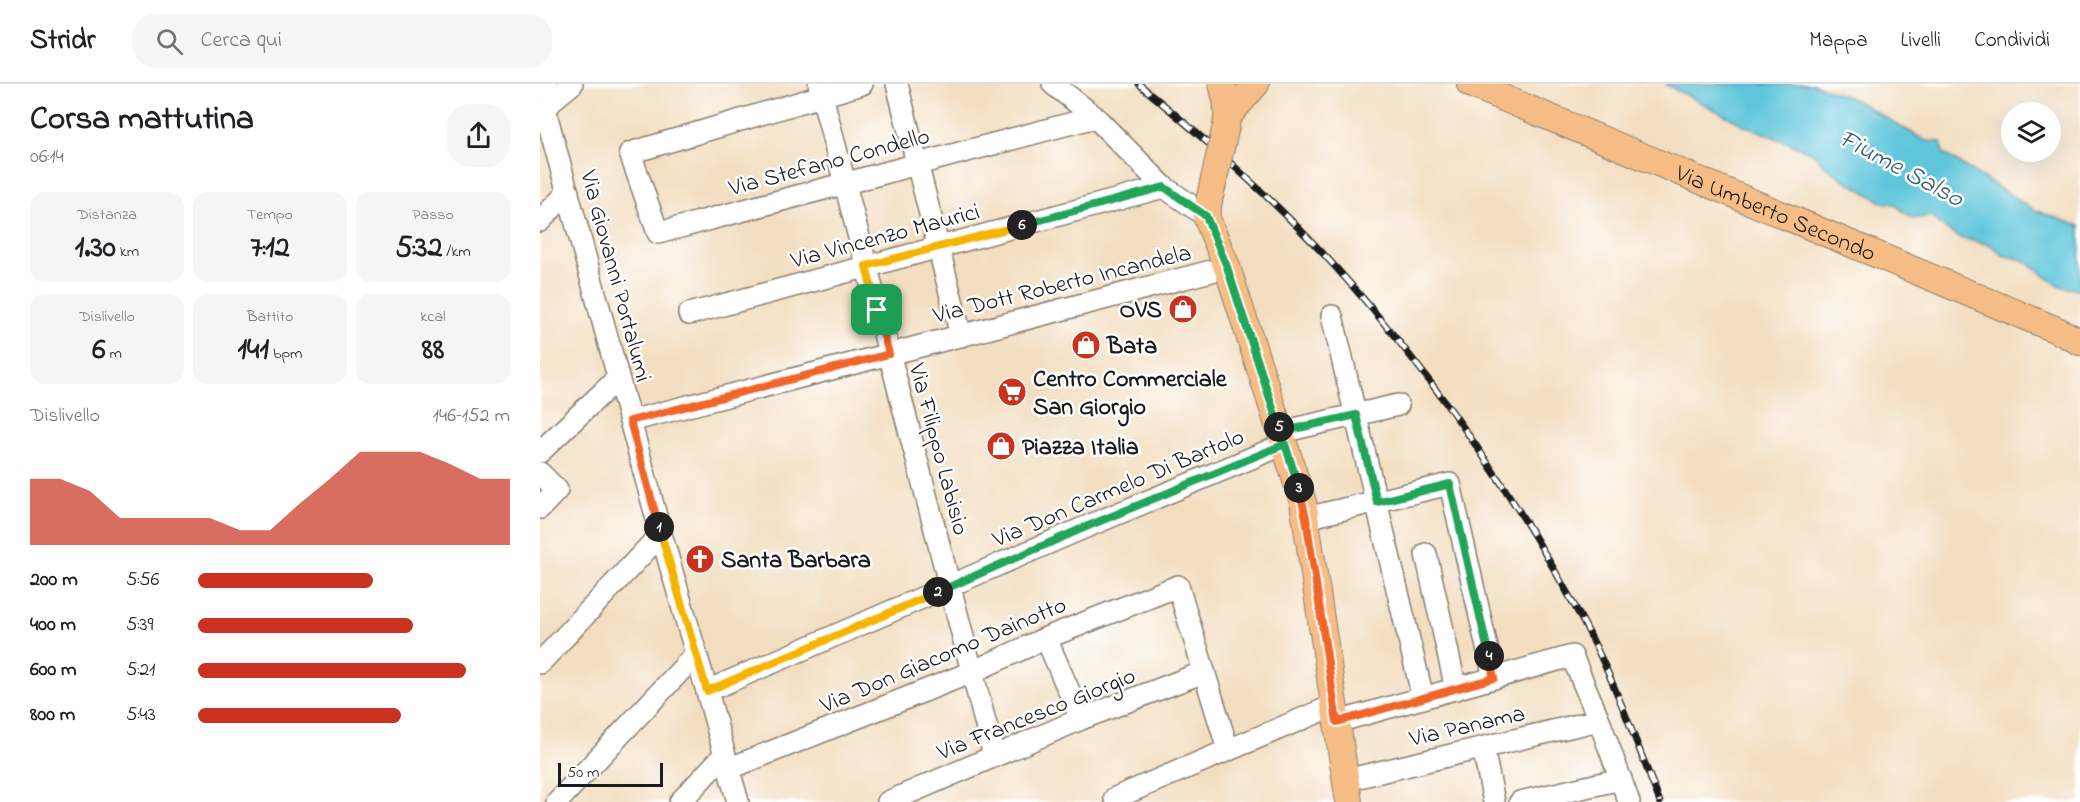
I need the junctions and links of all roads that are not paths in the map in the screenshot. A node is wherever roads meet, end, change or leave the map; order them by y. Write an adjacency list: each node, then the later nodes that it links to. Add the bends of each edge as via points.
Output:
1 (862, 84): 7 (street)
2 (897, 84): 11 (street)
3 (1053, 84): 9 (street)
4 (1226, 84): 10 (main road)
5 (1256, 84): 10 (main road)
6 (1470, 84): 23 (main road, Via Umberto Secondo)
7 (821, 89): 12 (street, Via Filippo Labisio); 12 (street, Via Stefano Condello, via 630,153 658,233)
8 (551, 98): 14 (street, Via Giovanni Portalumi)
9 (1095, 117): 11 (street, Via Stefano Condello); 13 (street)
10 (1227, 121): 15 (main road, bridge)
11 (917, 164): 12 (street, Via Stefano Condello); 17 (street)
12 (844, 183): 18 (street, Via Filippo Labisio)
13 (1164, 187): 15 (street); 17 (street, Via Vincenzo Maurici)
14 (568, 192): 16 (street); 25 (street, Via Giovanni Portalumi)
15 (1208, 208): 19 (main road)
16 (540, 221)
17 (938, 247): 18 (street, Via Vincenzo Maurici); 22 (street)
18 (866, 266): 20 (street, Via Vincenzo Maurici); 24 (street, Via Filippo Labisio)
19 (1227, 267): 22 (street, Via Dott Roberto Incandela); 29 (main road)
20 (689, 314)
21 (1332, 316): 27 (street)
22 (961, 336): 24 (street, Via Dott Roberto Incandela)
23 (2080, 342)
24 (889, 354): 28 (street, Via Dott Roberto Incandela); 37 (street, Via Filippo Labisio)
25 (618, 378): 28 (street, Via Giovanni Portalumi); 30 (street)
26 (1398, 405): 27 (street, Via Don Carmelo Di Bartolo)
27 (1356, 415): 29 (street, Via Don Carmelo Di Bartolo); 32 (street)
28 (630, 421): 35 (street, Via Giovanni Portalumi)
29 (1283, 438): 34 (main road); 37 (street, Via Don Carmelo Di Bartolo)
30 (540, 452)
31 (540, 473): 33 (street, via 557,490)
32 (1377, 502): 34 (street); 43 (street, via 1450,484); 46 (street)
33 (540, 508)
34 (1306, 518): 47 (main road)
35 (661, 534): 39 (street, Via Giovanni Portalumi); 40 (street)
36 (1426, 554): 44 (street)
37 (950, 587): 41 (street, Via Filippo Labisio); 45 (street, Via Don Carmelo Di Bartolo)
38 (1046, 638): 41 (street, Via Don Giacomo Dainotto); 42 (street, Via Don Giacomo Dainotto, via 1178,586); 48 (street)
39 (695, 655): 45 (street, Via Giovanni Portalumi); 59 (street)
40 (540, 663)
41 (972, 672): 52 (street, Via Filippo Labisio); 53 (street, Via Don Giacomo Dainotto)
42 (1204, 672): 48 (street, Via Francesco Giorgio); 51 (street)
43 (1494, 678): 44 (street); 49 (street, via 1572,656)
44 (1456, 689): 46 (street)
45 (707, 691): 53 (street, Via Giovanni Portalumi)
46 (1423, 698): 47 (street)
47 (1336, 713): 51 (street); 55 (main road)
48 (1081, 719): 52 (street, Via Francesco Giorgio)
49 (1599, 720): 50 (street, Via Panama); 54 (street)
50 (1483, 748): 55 (street, Via Panama); 63 (street)
51 (1228, 750): 57 (street)
52 (994, 756): 62 (street, Via Francesco Giorgio)
53 (726, 762): 60 (street); 61 (street, Via Giovanni Portalumi)
54 (1621, 779): 64 (street); 65 (street)
55 (1347, 791)
56 (540, 797): 58 (street)
57 (1115, 798)
58 (546, 802)
59 (557, 802)
60 (680, 802)
61 (738, 802)
62 (888, 802)
63 (1494, 802)
64 (1520, 802)
65 (1629, 802)

